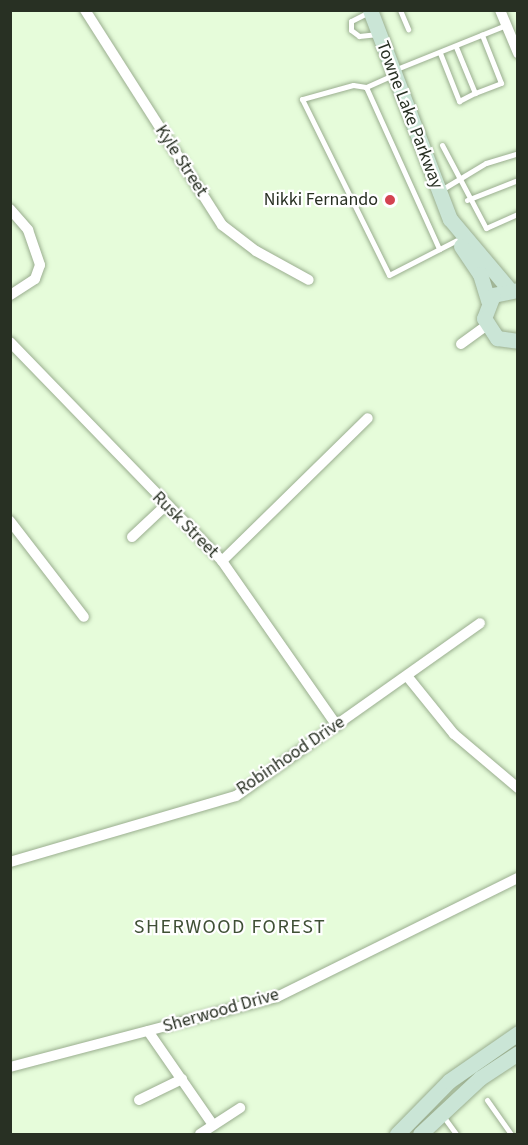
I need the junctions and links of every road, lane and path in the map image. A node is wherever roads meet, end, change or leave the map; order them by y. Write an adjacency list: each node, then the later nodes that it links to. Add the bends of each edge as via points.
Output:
1 (85, 10): 27 (street, Kyle Street, via 222,225 256,251)
2 (400, 10): 6 (lane)
3 (501, 10): 5 (street)
4 (370, 11): 7 (main road, Towne Lake Parkway); 7 (lane, via 351,21 351,30 359,36)
5 (506, 25): 8 (lane); 9 (street)
6 (408, 30)
7 (378, 34): 13 (main road, Towne Lake Parkway)
8 (482, 35): 10 (lane); 15 (lane, via 501,83)
9 (515, 40): 12 (street)
10 (456, 47): 11 (lane); 15 (lane)
11 (440, 53): 13 (lane); 15 (lane, via 459,100)
12 (518, 53)
13 (393, 72): 14 (lane); 20 (main road, Towne Lake Parkway)
14 (366, 87): 26 (lane); 26 (lane, via 353,85 302,99 389,275)
15 (475, 93)
16 (442, 145): 19 (lane)
17 (518, 153): 19 (lane, via 486,163)
18 (518, 180): 21 (lane)
19 (458, 181): 20 (lane); 21 (lane)
20 (438, 192): 24 (main road, Towne Lake Parkway)
21 (467, 200): 23 (lane, via 486,228)
22 (10, 209): 29 (street, via 28,230 40,265 34,279)
23 (518, 214)
24 (450, 219): 25 (main road, Towne Lake Parkway); 28 (main road, Towne Lake Parkway)
25 (457, 240): 26 (lane); 30 (main road, Towne Lake Parkway, via 480,274)
26 (439, 249)
27 (309, 280)
28 (513, 289): 30 (main road)
29 (10, 295)
30 (488, 301): 31 (main road)
31 (486, 326): 33 (main road, via 497,338); 34 (street)
32 (10, 342): 36 (street, Rusk Street)
33 (516, 342)
34 (461, 344)
35 (368, 418): 39 (street)
36 (166, 505): 38 (street); 39 (street, Rusk Street)
37 (10, 521): 40 (street)
38 (132, 537)
39 (222, 561): 43 (street, Rusk Street)
40 (84, 617)
41 (480, 623): 42 (street, Robinhood Drive)
42 (406, 676): 43 (street, Robinhood Drive); 44 (street, via 454,734)
43 (336, 726): 45 (street, Robinhood Drive, via 236,796)
44 (518, 788)
45 (10, 862)
46 (518, 878): 47 (street, Sherwood Drive, via 277,997)
47 (148, 1030): 50 (street, Sherwood Drive); 51 (street)
48 (518, 1033): 58 (main road, via 449,1081)
49 (518, 1053): 55 (main road)
50 (10, 1068)
51 (182, 1079): 52 (street); 56 (street)
52 (139, 1100)
53 (487, 1100): 61 (lane)
54 (240, 1108): 56 (street)
55 (441, 1112): 59 (main road); 60 (lane)
56 (213, 1125): 57 (street)
57 (200, 1134)
58 (397, 1134)
59 (420, 1134)
60 (456, 1134)
61 (512, 1134)

